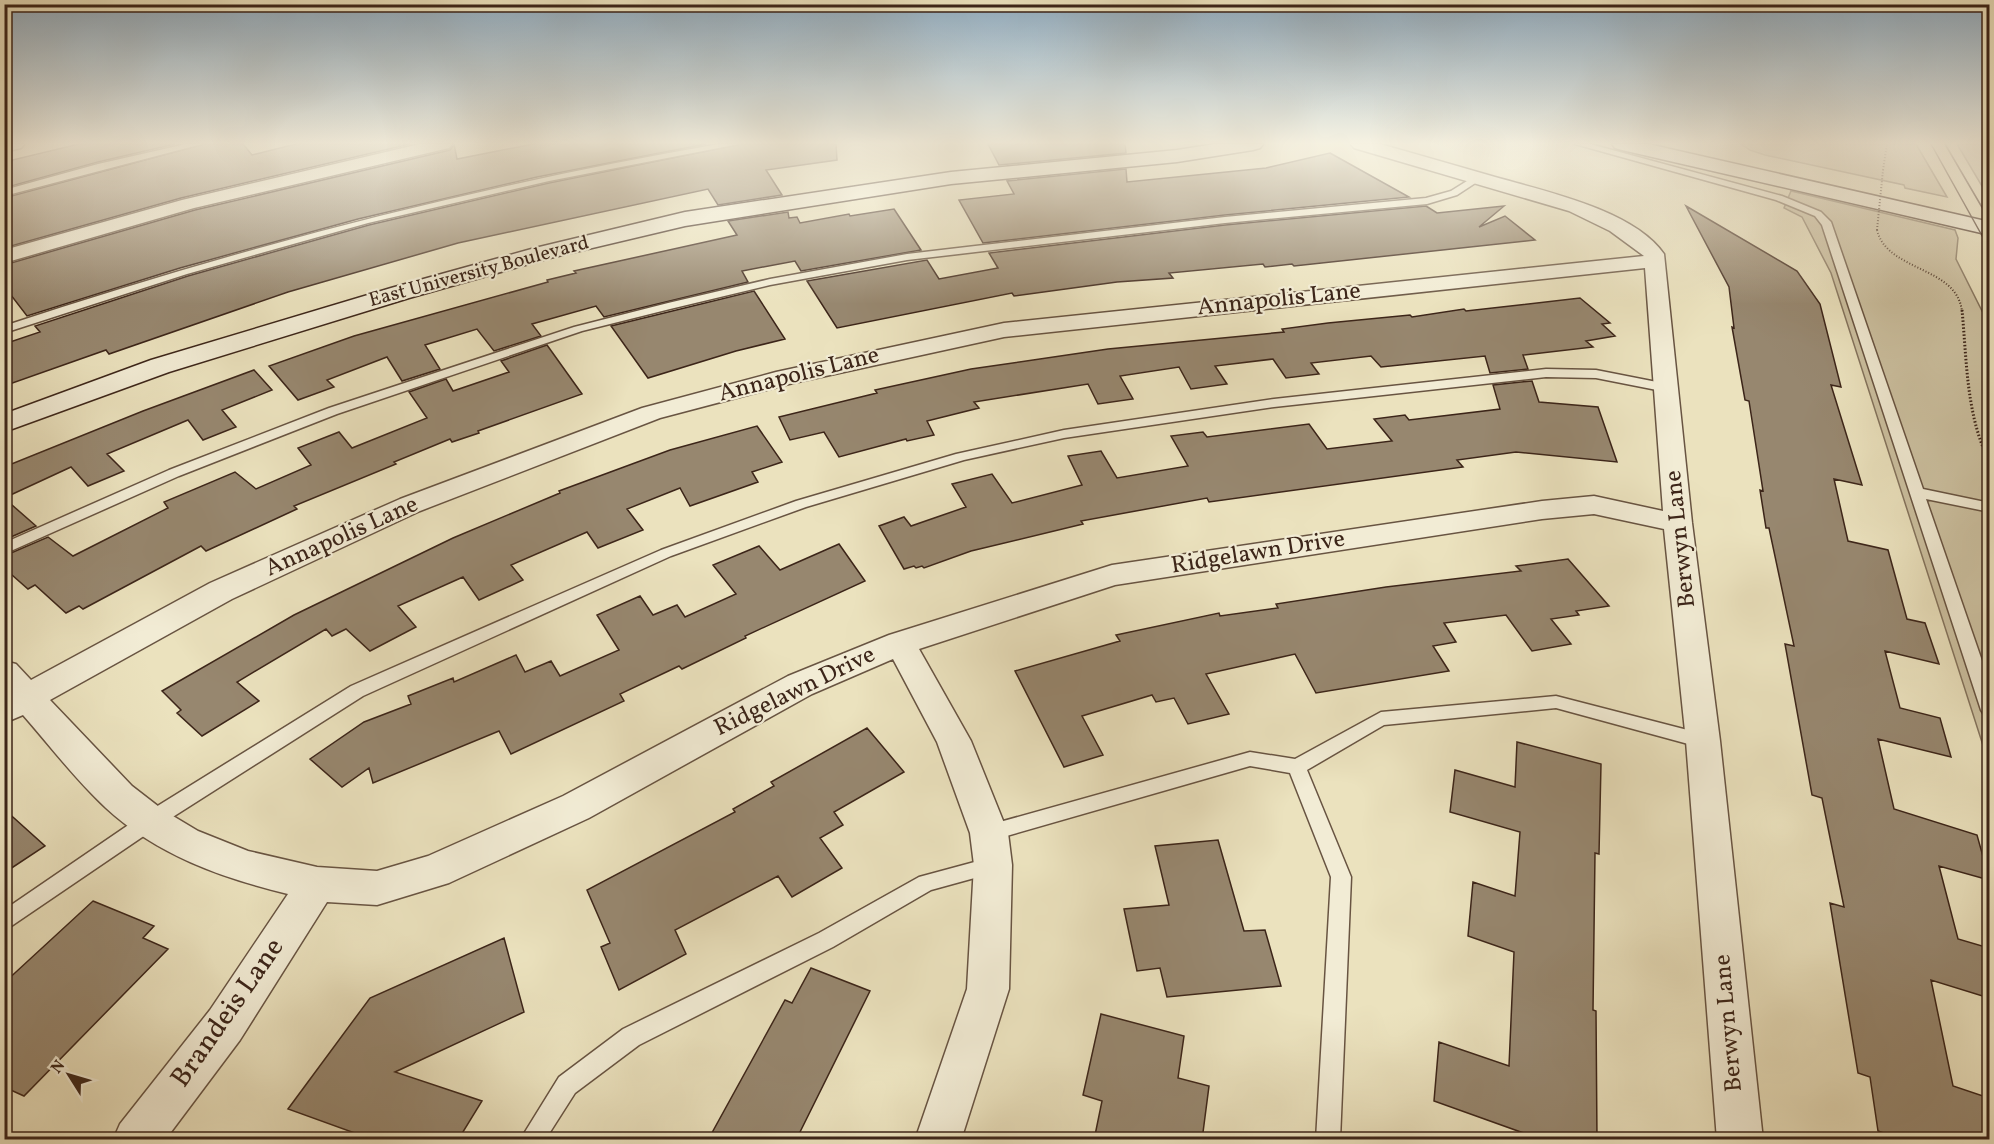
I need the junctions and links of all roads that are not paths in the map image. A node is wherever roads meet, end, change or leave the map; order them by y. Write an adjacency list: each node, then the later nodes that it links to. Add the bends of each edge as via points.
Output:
1 (217, 197): 11 (street)
2 (461, 197): 13 (lane, via 292,241)
3 (825, 197): 15 (street, East University Boulevard, via 685,219 543,253 160,366)
4 (1444, 197): 19 (lane, via 907,257 770,282 668,306 558,336 333,411 174,473)
5 (1546, 197): 12 (street, via 1602,217 1641,242)
6 (1777, 197): 16 (lane, via 1818,214 1827,224)
7 (1873, 197): 10 (street)
8 (1920, 197): 9 (street)
9 (1989, 212)
10 (1989, 229)
11 (4, 257)
12 (1656, 261): 14 (street, Berwyn Lane); 22 (street, Annapolis Lane, via 1005,330 785,377 651,413 410,505 222,591)
13 (4, 330)
14 (1667, 388): 18 (street, Berwyn Lane); 26 (lane, via 1596,374 1545,373 1251,407 1064,434 961,457 801,504 666,553 378,681)
15 (4, 424)
16 (1916, 492): 17 (lane); 23 (lane)
17 (1989, 508)
18 (1678, 523): 20 (street, Ridgelawn Drive, via 1594,505 1112,575); 24 (street, Berwyn Lane)
19 (4, 549)
20 (900, 643): 27 (street, via 954,741); 28 (street, Ridgelawn Drive, via 800,685 576,807 435,871 377,888)
21 (4, 673): 22 (street, Ridgelawn Drive)
22 (16, 704): 26 (street, Ridgelawn Drive)
23 (1989, 710)
24 (1703, 741): 25 (lane, via 1556,702 1381,719); 34 (street, Berwyn Lane)
25 (1297, 767): 27 (lane, via 1250,759); 33 (lane, via 1341,877)
26 (150, 821): 28 (street, Ridgelawn Drive, via 184,843 246,867); 29 (lane)
27 (991, 849): 31 (lane, via 826,940 631,1037 567,1085); 32 (street, via 988,989)
28 (316, 885): 30 (street, Brandeis Lane, via 225,1025)
29 (4, 922)
30 (136, 1140)
31 (531, 1140)
32 (938, 1140)
33 (1328, 1140)
34 (1740, 1140)

